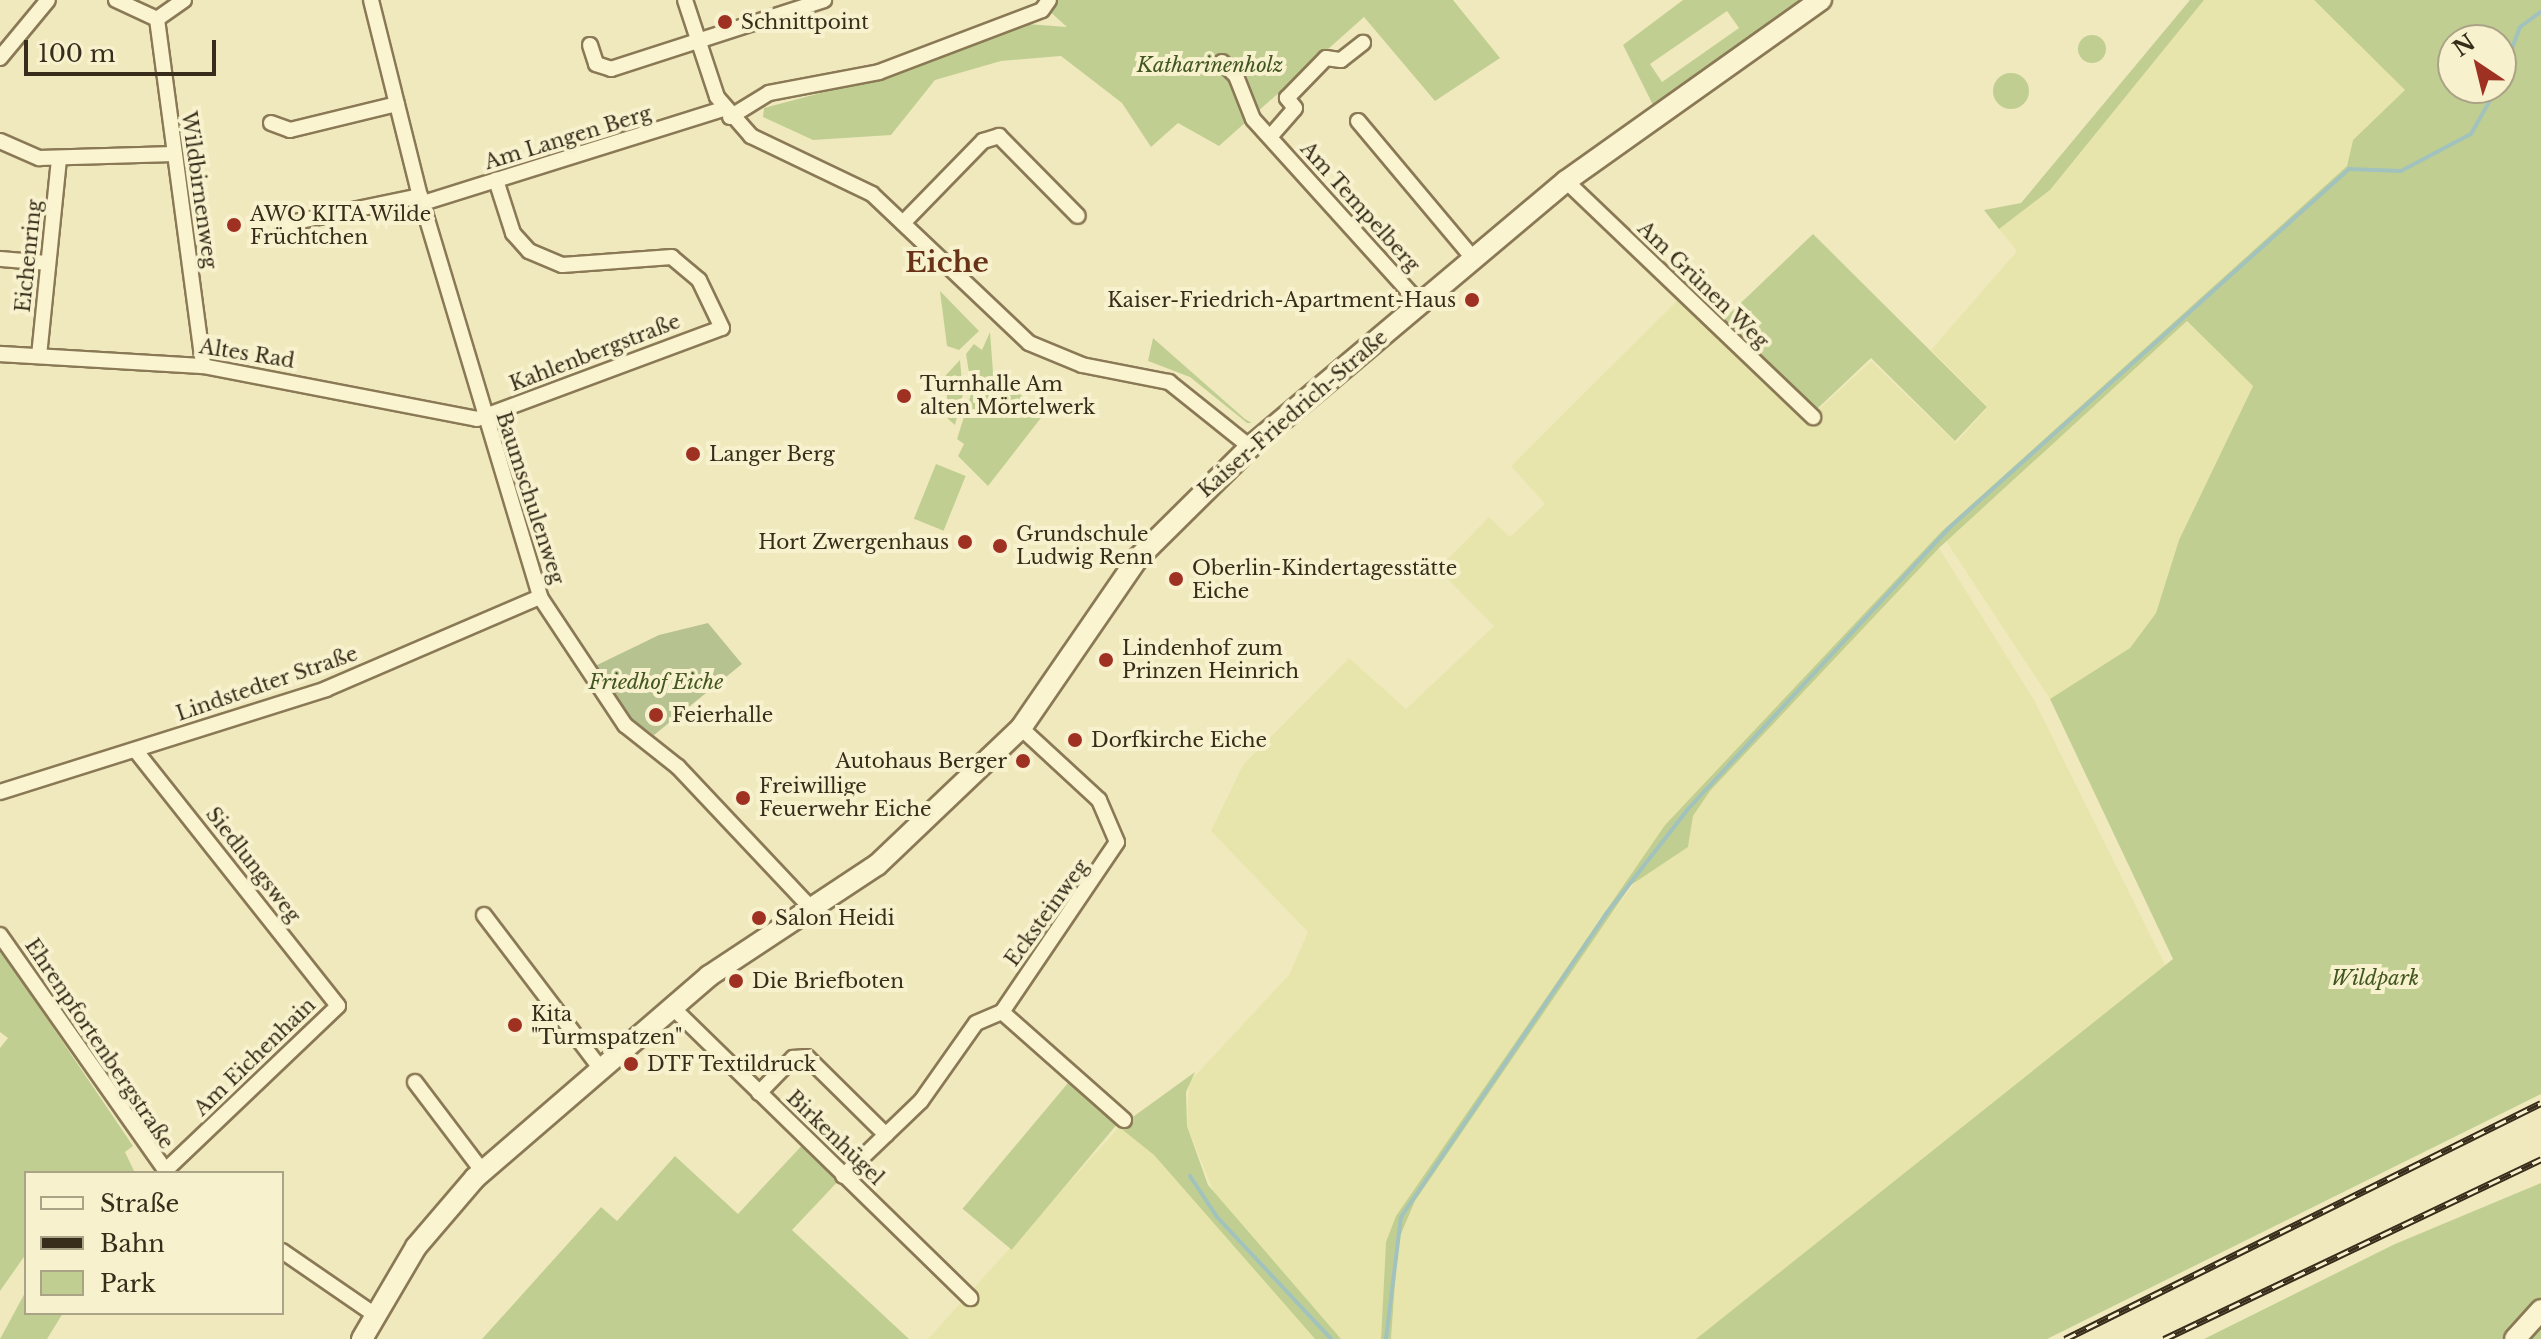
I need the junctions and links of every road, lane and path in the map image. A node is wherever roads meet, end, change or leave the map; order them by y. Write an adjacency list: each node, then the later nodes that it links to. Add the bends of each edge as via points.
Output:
1 (48, 0): 13 (street)
2 (116, 0): 9 (street)
3 (184, 0): 9 (street)
4 (371, 0): 15 (street, Baumschulenweg)
5 (685, 0): 10 (street)
6 (824, 0): 10 (street)
7 (1049, 0): 16 (street, Am Langen Berg, via 1042,10 879,72 755,98)
8 (1821, 0): 24 (street, Kaiser-Friedrich-Straße)
9 (157, 19): 21 (street, Wildbirnenweg)
10 (699, 42): 12 (street, via 611,69 596,64); 16 (street)
11 (1363, 43): 19 (street, Am Tempelberg, via 1341,60 1326,58 1287,98 1295,108)
12 (590, 45)
13 (0, 58)
14 (1222, 62): 19 (street, Am Tempelberg)
15 (397, 104): 18 (street, via 290,130); 25 (street, Baumschulenweg)
16 (726, 113): 23 (street, Am Langen Berg); 27 (street, via 762,143 842,174)
17 (1358, 121): 30 (street)
18 (271, 123)
19 (1270, 137): 32 (street, Am Tempelberg)
20 (0, 141): 22 (street)
21 (174, 154): 22 (street); 35 (street, Wildbirnenweg)
22 (59, 160): 31 (street, Eichenring)
23 (496, 180): 25 (street, Am Langen Berg); 36 (street, Kahlenbergstraße, via 513,233 529,251 562,265 672,257 699,280 722,328)
24 (1566, 181): 30 (street, Kaiser-Friedrich-Straße); 37 (street, Am Grünen Weg)
25 (422, 199): 28 (street); 36 (street, Baumschulenweg)
26 (1078, 216): 27 (street, via 999,136 983,141)
27 (903, 223): 38 (street, via 1029,343 1082,365 1169,382)
28 (281, 225)
29 (0, 259): 31 (street)
30 (1474, 259): 32 (street, Kaiser-Friedrich-Straße)
31 (48, 263): 34 (street, Eichenring)
32 (1420, 304): 38 (street, Kaiser-Friedrich-Straße)
33 (0, 354): 34 (street, Altes Rad)
34 (39, 356): 35 (street, Altes Rad)
35 (203, 366): 36 (street, Altes Rad)
36 (483, 417): 39 (street, Baumschulenweg)
37 (1813, 417)
38 (1250, 447): 40 (street, Kaiser-Friedrich-Straße, via 1137,559)
39 (540, 597): 41 (street, Lindstedter Straße, via 326,689); 43 (street, Baumschulenweg, via 625,725 678,767)
40 (1021, 728): 43 (street, Kaiser-Friedrich-Straße, via 914,834); 48 (street, Ecksteinweg, via 1099,800 1117,842)
41 (136, 751): 42 (street, Lindstedter Straße); 46 (street, Siedlungsweg)
42 (0, 792)
43 (811, 908): 47 (street, Kaiser-Friedrich-Straße)
44 (484, 915): 49 (street)
45 (0, 935): 54 (street, Ehrenpfortenbergstraße)
46 (338, 1006): 55 (street, Am Eichenhain)
47 (672, 1007): 49 (street, Kaiser-Friedrich-Straße); 51 (street, Birkenhügel)
48 (1002, 1012): 52 (street); 53 (street, Ecksteinweg, via 976,1023 921,1101)
49 (601, 1069): 56 (street, Kaiser-Friedrich-Straße)
50 (415, 1082): 56 (street)
51 (759, 1093): 53 (street, via 793,1058 807,1057); 57 (street, Birkenhügel)
52 (1124, 1120)
53 (886, 1135): 57 (street, Ecksteinweg)
54 (165, 1171)
55 (167, 1171)
56 (483, 1172): 61 (street, Kaiser-Friedrich-Straße, via 430,1227)
57 (843, 1176): 59 (street, Birkenhügel)
58 (284, 1252): 61 (street)
59 (970, 1298)
60 (2541, 1310): 63 (street)
61 (375, 1315): 62 (street, Kaiser-Friedrich-Straße)
62 (362, 1339)
63 (2515, 1339)

